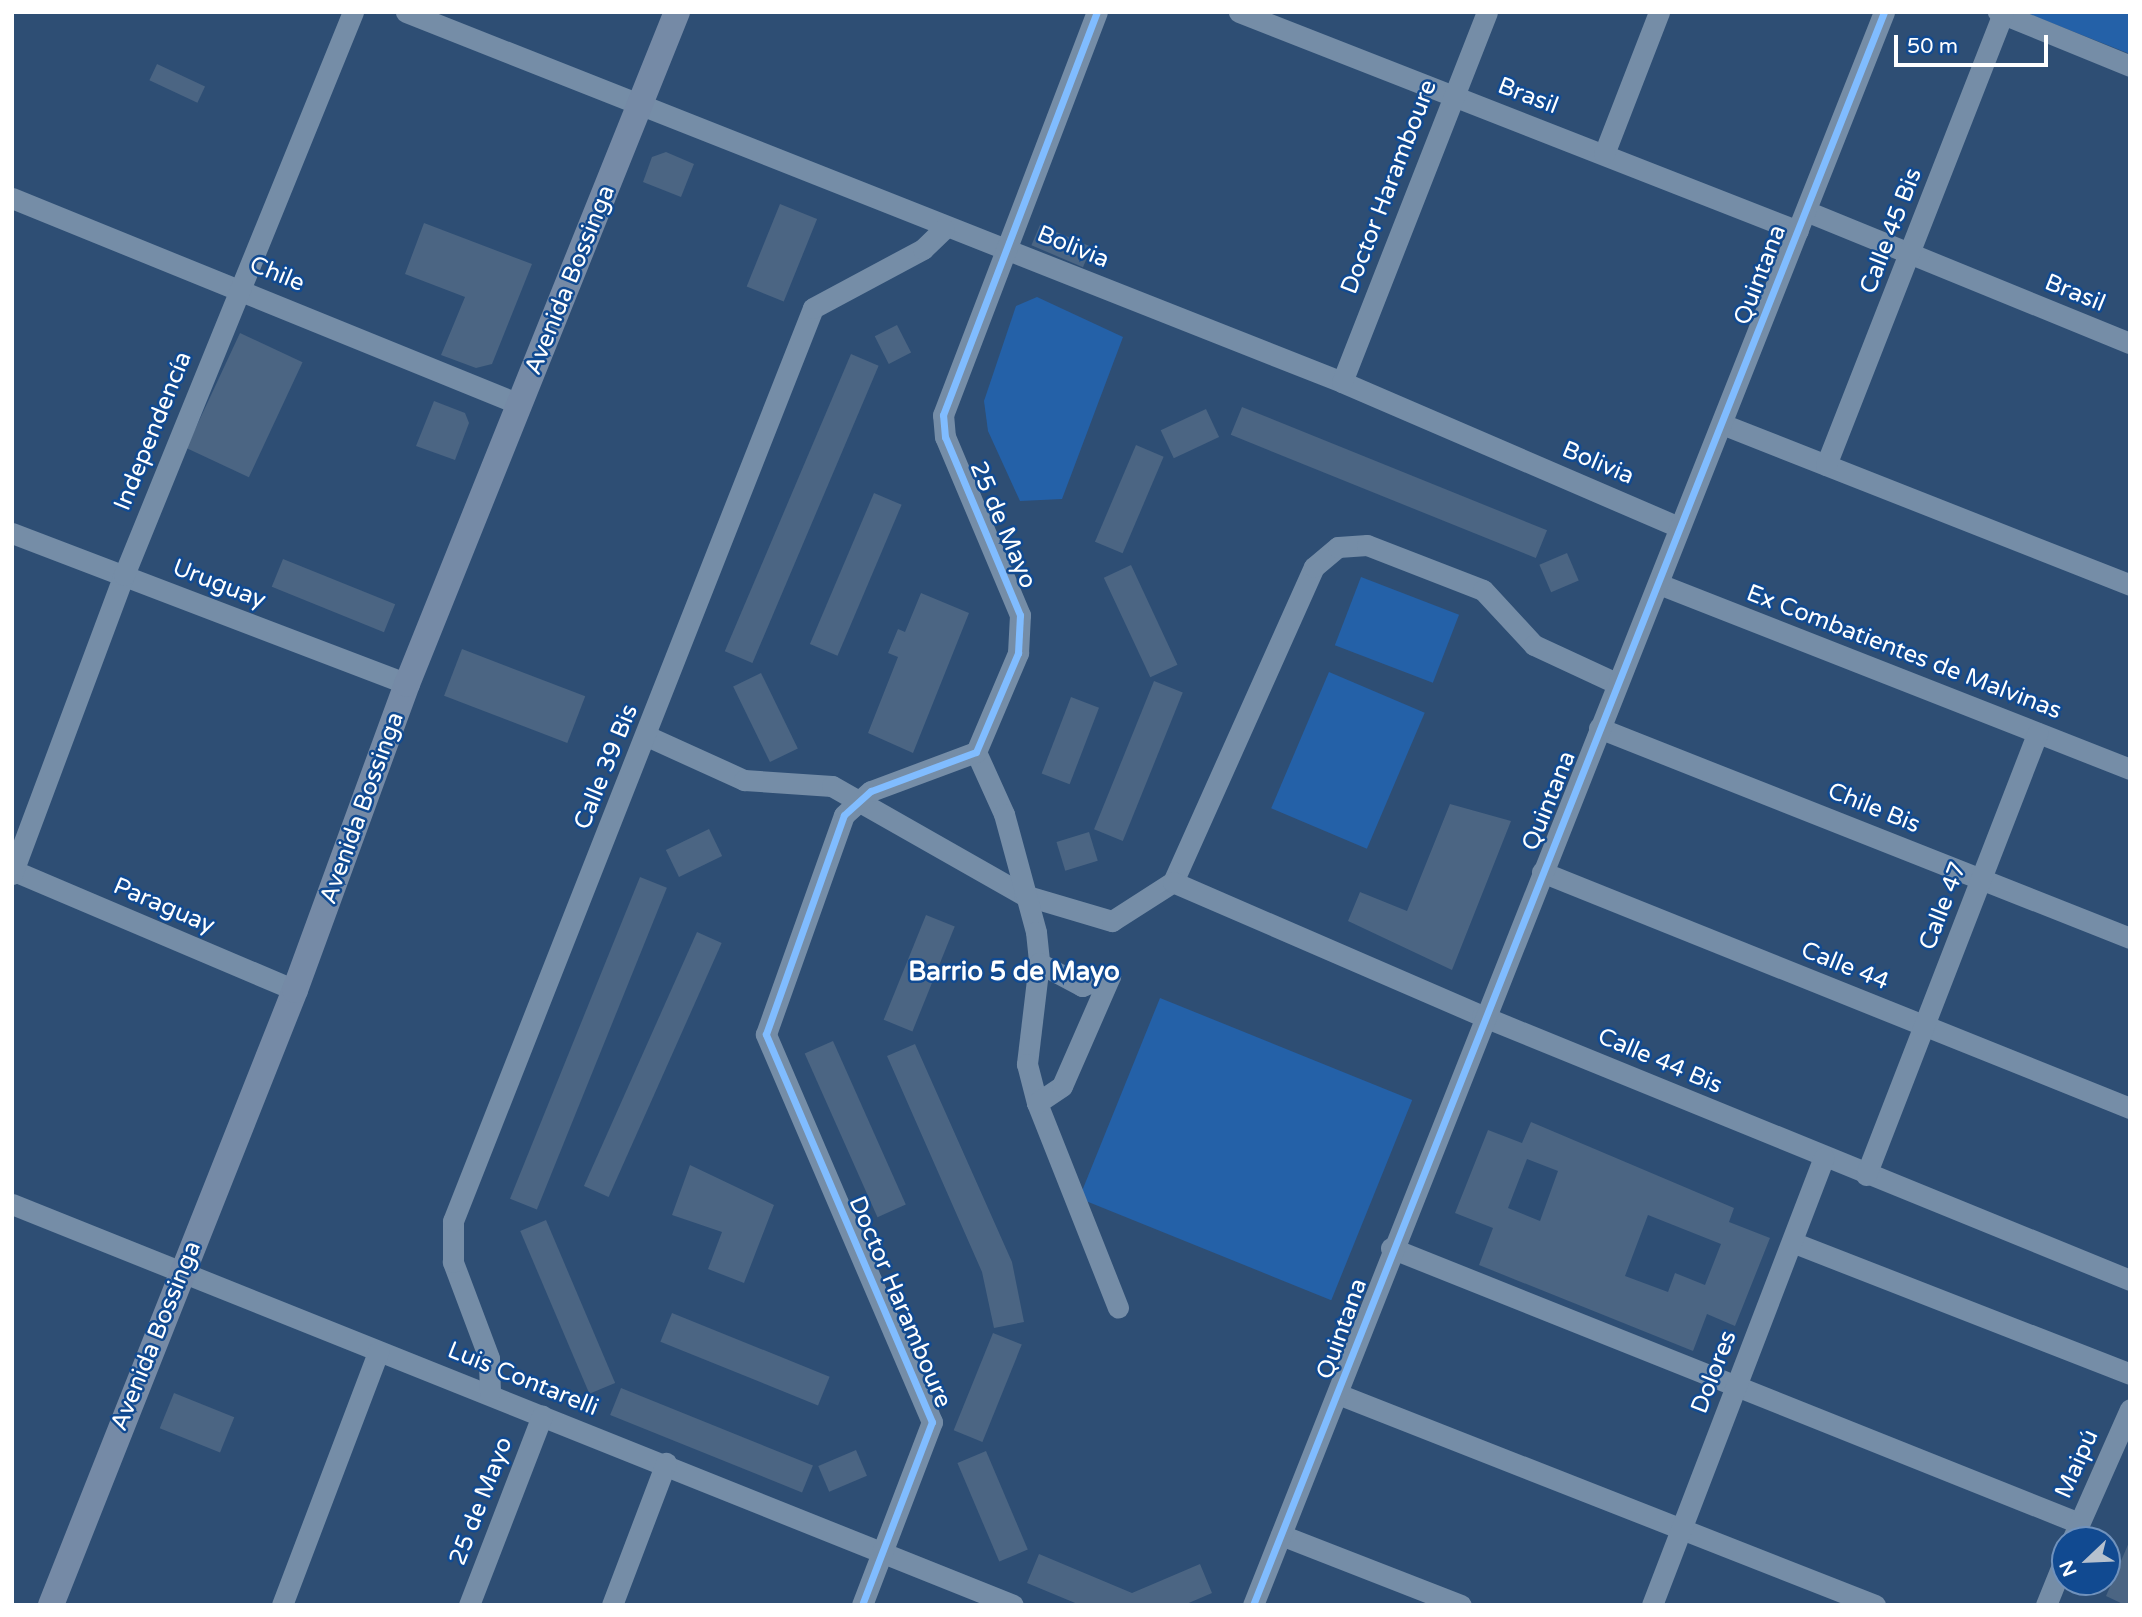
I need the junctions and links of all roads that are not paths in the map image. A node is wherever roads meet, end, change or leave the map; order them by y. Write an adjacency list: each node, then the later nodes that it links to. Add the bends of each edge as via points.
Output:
1 (353, 12): 20 (street, Independencía)
2 (406, 12): 12 (street, Bolivia)
3 (677, 12): 12 (main road, Avenida Bossinga)
4 (1097, 12): 18 (street, 25 de Mayo)
5 (1239, 12): 11 (street, Brasil)
6 (1486, 12): 11 (street, Doctor Haramboure)
7 (1659, 12): 13 (street)
8 (1884, 12): 15 (street, Quintana)
9 (2000, 13): 10 (street); 19 (street, Calle 45 Bis)
10 (2130, 66)
11 (1452, 94): 13 (street, Brasil); 22 (street, Doctor Haramboure)
12 (640, 109): 16 (street, Bolivia); 23 (main road, Avenida Bossinga)
13 (1604, 153): 17 (street, Brasil)
14 (12, 198): 20 (street, Chile)
15 (1806, 211): 17 (street, Quintana); 19 (street, Brasil)
16 (944, 229): 18 (street, Bolivia); 35 (street, Calle 39 Bis, via 923,249 813,308)
17 (1798, 231): 24 (street, Quintana)
18 (1004, 248): 22 (street, Bolivia); 36 (street, 25 de Mayo, via 943,415 945,437 1020,615 1022,635 986,741)
19 (1911, 255): 21 (street, Brasil); 25 (street, Calle 45 Bis)
20 (238, 287): 23 (street, Chile); 28 (street, Independencía)
21 (2130, 343)
22 (1342, 382): 26 (street, Bolivia)
23 (519, 404): 32 (main road, Avenida Bossinga)
24 (1722, 424): 25 (street); 26 (street, Quintana)
25 (1826, 465): 30 (street)
26 (1677, 526): 29 (street, Quintana)
27 (12, 533): 28 (street, Uruguay)
28 (124, 575): 32 (street, Uruguay); 39 (street, Independencía)
29 (1659, 584): 31 (street, Quintana); 34 (street, Ex Combatientes de Malvinas)
30 (2130, 585)
31 (1616, 682): 33 (street, Quintana); 42 (street, via 1534,645 1483,590 1367,545 1338,547 1314,567)
32 (407, 684): 46 (main road, Avenida Bossinga)
33 (1598, 728): 40 (street, Quintana); 41 (street, Chile Bis)
34 (2038, 733): 37 (street, Ex Combatientes de Malvinas); 41 (street, Calle 47)
35 (647, 736): 38 (street, via 744,780 832,786); 62 (street, Calle 39 Bis, via 453,1221 453,1262 489,1358)
36 (976, 752): 38 (street); 43 (street, via 1004,814)
37 (2130, 769)
38 (856, 798): 43 (street); 71 (street, Doctor Haramboure, via 844,815 769,1015 772,1055 929,1410 928,1437)
39 (13, 871): 46 (street, Paraguay)
40 (1542, 872): 47 (street, Quintana); 48 (street, Calle 44)
41 (1982, 879): 44 (street, Chile Bis); 48 (street, Calle 47)
42 (1173, 882): 43 (street, via 1112,921); 47 (street, Calle 44 Bis)
43 (1024, 895): 45 (street)
44 (2130, 938)
45 (1039, 963): 49 (street, via 1027,1064); 49 (street, via 1082,986 1110,976 1062,1086)
46 (295, 990): 56 (main road, Avenida Bossinga)
47 (1482, 1016): 51 (street, Calle 44 Bis); 55 (street, Quintana)
48 (1924, 1026): 50 (street, Calle 44); 52 (street, Calle 47)
49 (1037, 1103): 58 (street)
50 (2130, 1108)
51 (1824, 1158): 52 (street, Calle 44 Bis); 54 (street, Dolores)
52 (1866, 1175): 57 (street, Calle 44 Bis)
53 (12, 1205): 56 (street, Luis Contarelli)
54 (1792, 1242): 60 (street); 61 (street, Dolores)
55 (1391, 1248): 61 (street); 63 (street, Quintana)
56 (181, 1272): 59 (street, Luis Contarelli); 73 (main road, Avenida Bossinga)
57 (2130, 1280)
58 (1118, 1308)
59 (378, 1352): 62 (street, Luis Contarelli); 74 (street)
60 (2130, 1374)
61 (1736, 1390): 67 (street); 69 (street, Dolores)
62 (490, 1392): 65 (street, Luis Contarelli)
63 (1338, 1394): 69 (street); 70 (street, Quintana)
64 (2130, 1409): 68 (street, Maipú)
65 (542, 1416): 66 (street, Luis Contarelli); 75 (street, 25 de Mayo)
66 (666, 1463): 71 (street, Luis Contarelli); 76 (street)
67 (2062, 1526)
68 (2079, 1526)
69 (1681, 1529): 80 (street, Dolores); 81 (street)
70 (1281, 1535): 78 (street, Quintana); 79 (street)
71 (883, 1550): 72 (street, Luis Contarelli); 77 (street, Doctor Haramboure)
72 (1011, 1604)
73 (51, 1605)
74 (282, 1605)
75 (469, 1605)
76 (612, 1605)
77 (862, 1605)
78 (1254, 1605)
79 (1461, 1605)
80 (1651, 1605)
81 (1875, 1605)

